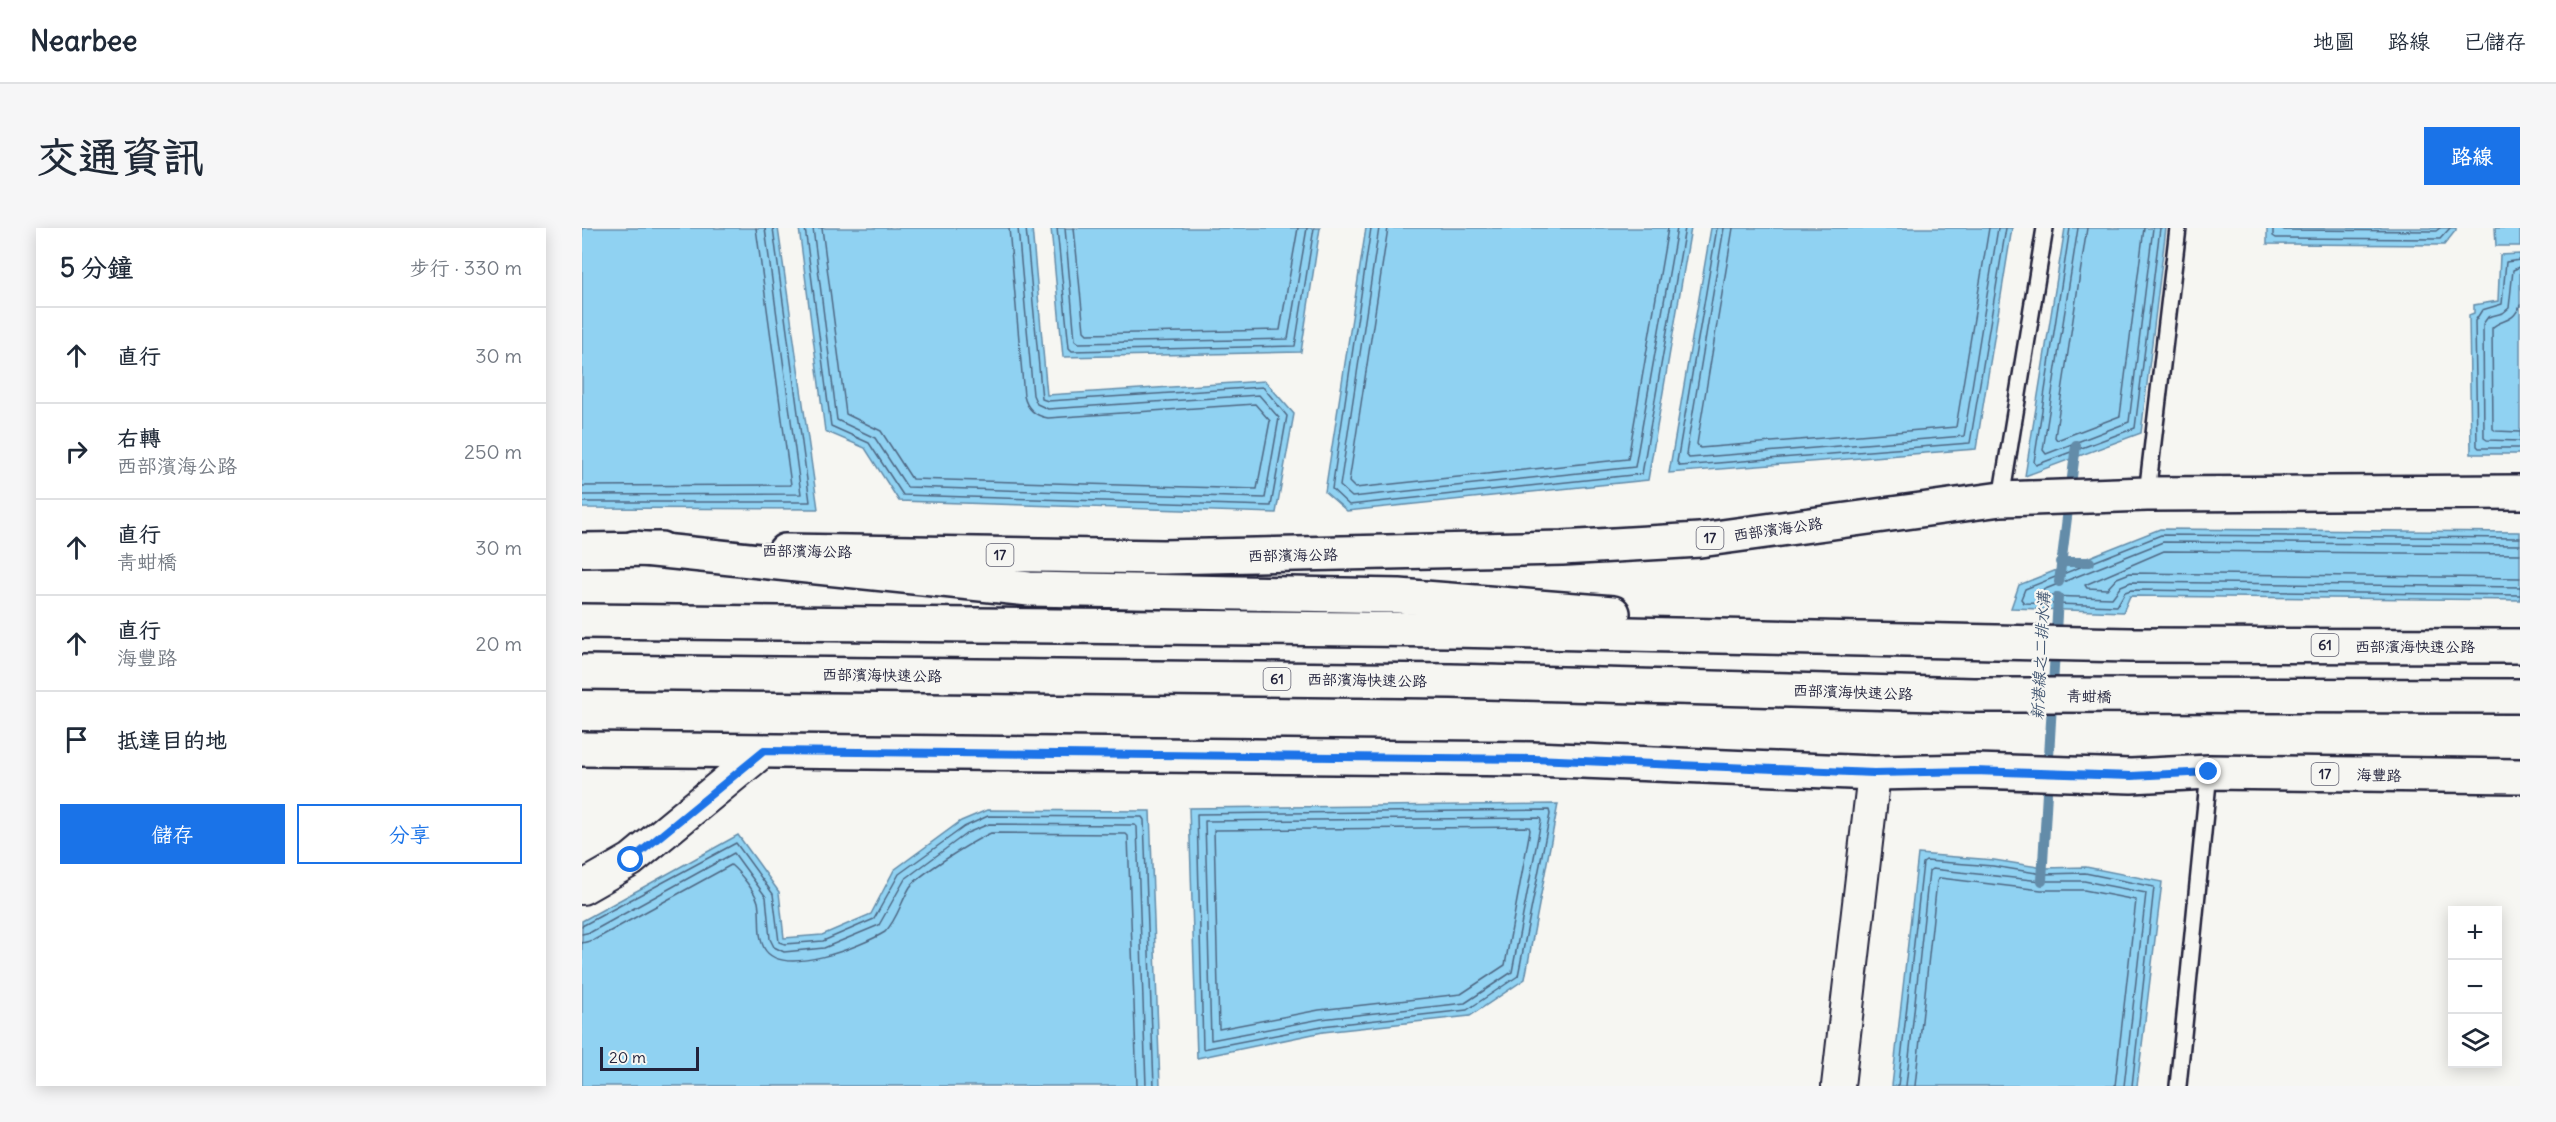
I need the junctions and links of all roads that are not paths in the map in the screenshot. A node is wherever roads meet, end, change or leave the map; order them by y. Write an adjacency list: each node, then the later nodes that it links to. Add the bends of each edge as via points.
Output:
1 (2044, 228): 5 (lane)
2 (2178, 228): 4 (lane)
3 (2520, 492): 4 (main road, 17)
4 (2147, 494): 5 (main road, 17)
5 (2001, 499): 6 (main road, 西部濱海公路 / 17, via 1700,540 1562,548 1163,557)
6 (634, 548): 7 (main road, 西部濱海公路 / 17); 9 (main road, via 1029,589 1399,596)
7 (582, 550)
8 (582, 621): 9 (main road, 61, via 1463,630)
9 (1970, 642): 10 (main road, 西部濱海快速公路 / 61)
10 (2520, 646)
11 (582, 672): 12 (main road, 西部濱海快速公路 / 61, via 1451,681)
12 (1973, 695): 13 (main road, 青蚶橋 / 61)
13 (2520, 696)
14 (582, 750): 15 (main road, 17)
15 (764, 751): 17 (main road, 17, via 1534,759); 19 (street, via 631,860)
16 (2209, 772): 17 (main road, 海豐路 / 17, via 2131,776 1974,771); 18 (main road, 海豐路 / 17); 21 (lane)
17 (1874, 773): 20 (street)
18 (2520, 776)
19 (582, 888)
20 (1838, 1086)
21 (2178, 1086)

